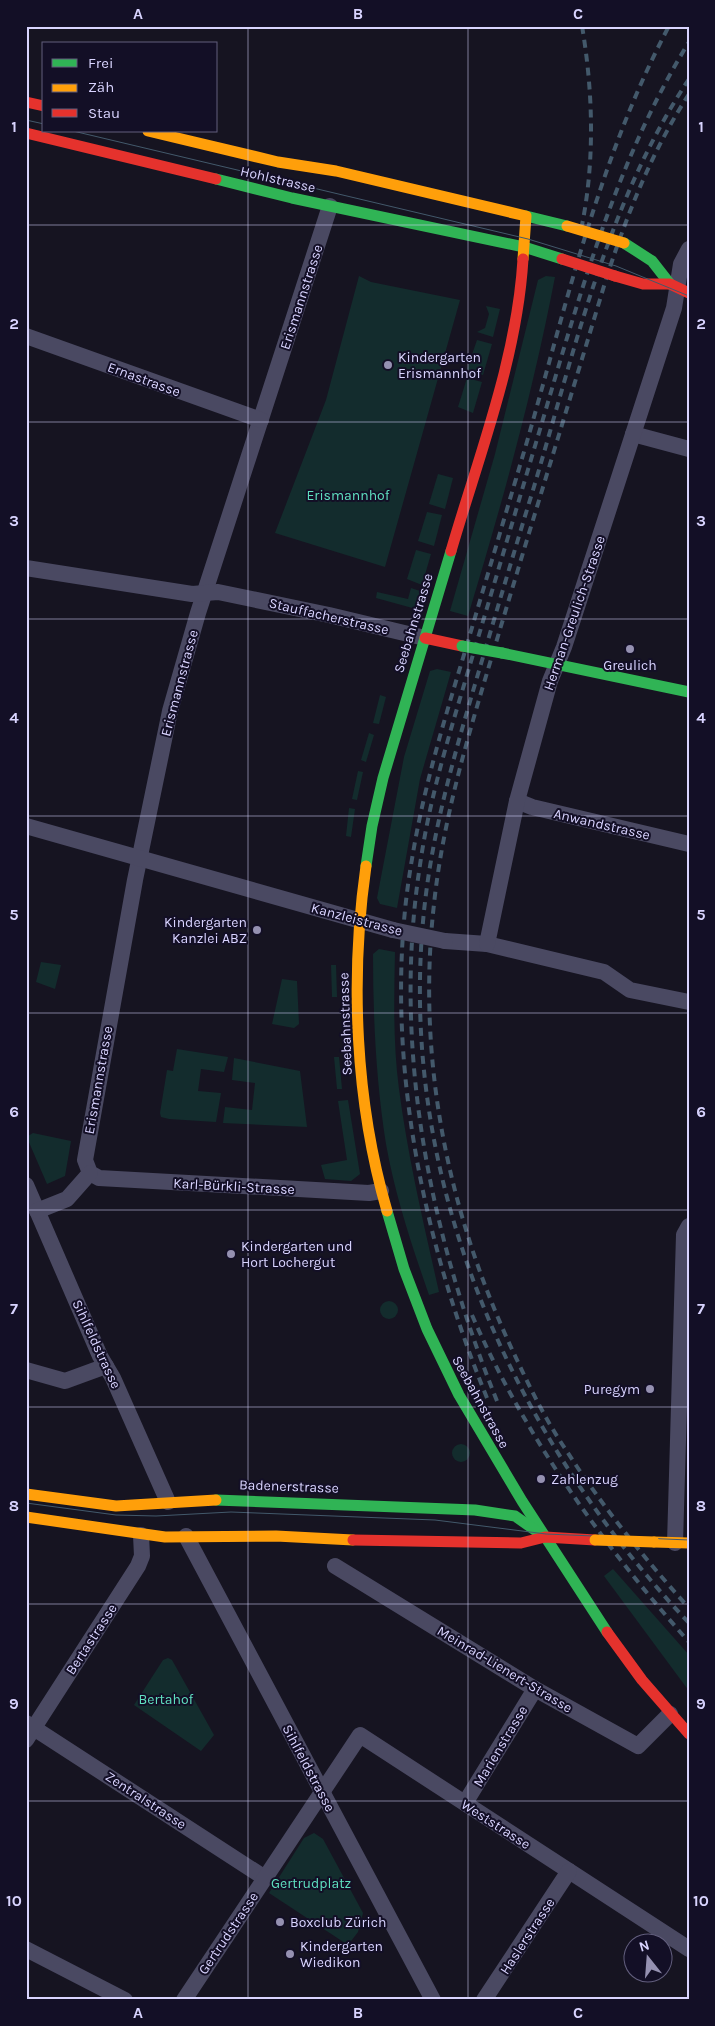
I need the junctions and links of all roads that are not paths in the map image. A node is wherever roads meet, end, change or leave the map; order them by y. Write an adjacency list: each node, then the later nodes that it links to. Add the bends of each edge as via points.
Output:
1 (26, 102): 2 (main road)
2 (42, 106)
3 (152, 132): 6 (main road, Hohlstrasse)
4 (26, 133): 5 (main road, Hohlstrasse)
5 (330, 206): 7 (main road, Hohlstrasse); 11 (street, Erismannstrasse)
6 (526, 216): 7 (main road); 9 (main road, Hohlstrasse, bridge, via 624,243 652,261)
7 (524, 248): 9 (main road, Hohlstrasse, bridge, via 643,284); 16 (main road, Seebahnstrasse, via 521,299 513,340)
8 (689, 249): 9 (street, Herman-Greulich-Strasse, via 681,264)
9 (679, 288): 12 (street, Herman-Greulich-Strasse)
10 (26, 336): 11 (street, Ernastrasse)
11 (261, 420): 15 (street, Erismannstrasse)
12 (633, 434): 13 (street); 17 (street, Herman-Greulich-Strasse)
13 (689, 449)
14 (26, 568): 15 (street, Stauffacherstrasse, via 192,594)
15 (206, 593): 16 (street, Stauffacherstrasse, via 218,592 329,614); 22 (street, Erismannstrasse, via 170,711)
16 (425, 638): 17 (main road, Stauffacherstrasse, bridge); 23 (main road, Seebahnstrasse, via 378,798)
17 (556, 665): 18 (main road, Stauffacherstrasse); 19 (street, Herman-Greulich-Strasse)
18 (689, 692)
19 (517, 801): 21 (street, Anwandstrasse); 24 (street, Herman-Greulich-Strasse)
20 (26, 826): 22 (street, Kanzleistrasse)
21 (689, 844)
22 (140, 858): 23 (street, Kanzleistrasse); 26 (street, Erismannstrasse, via 87,1140 84,1160)
23 (360, 921): 24 (street, Kanzleistrasse, bridge, via 445,940); 28 (main road, Seebahnstrasse, via 357,976 361,1072)
24 (487, 944): 25 (street, Kanzleistrasse, via 604,972 630,990)
25 (689, 1002)
26 (90, 1172): 28 (street, Karl-Bürkli-Strasse, via 99,1178 369,1193); 29 (street, via 67,1199)
27 (26, 1185): 29 (street, Sihlfeldstrasse)
28 (381, 1191): 38 (main road, Seebahnstrasse, via 415,1300 440,1359 475,1427)
29 (38, 1211): 31 (street, Sihlfeldstrasse)
30 (689, 1226): 39 (street, via 684,1235)
31 (106, 1366): 32 (street, via 64,1381); 34 (street, Sihlfeldstrasse)
32 (26, 1370)
33 (26, 1494): 34 (main road, Badenerstrasse, via 116,1506)
34 (168, 1502): 38 (main road, Badenerstrasse, via 231,1499 475,1510 515,1516)
35 (26, 1517): 36 (main road, Badenerstrasse)
36 (141, 1535): 37 (main road, Badenerstrasse); 43 (street, Bertastrasse, via 142,1556 133,1573)
37 (186, 1536): 38 (main road, Badenerstrasse, via 521,1543); 45 (street, Sihlfeldstrasse)
38 (545, 1536): 39 (main road, Badenerstrasse, bridge); 42 (main road, Seebahnstrasse, via 607,1633)
39 (682, 1543)
40 (335, 1566): 41 (street, Meinrad-Lienert-Strasse)
41 (534, 1688): 42 (street, Meinrad-Lienert-Strasse, via 638,1746); 46 (street, Marienstrasse)
42 (670, 1714): 44 (main road, Seebahnstrasse)
43 (29, 1730): 48 (street, Zentralstrasse)
44 (689, 1734)
45 (321, 1791): 46 (street, Weststrasse, via 360,1735); 48 (street, Gertrudstrasse); 53 (street, Sihlfeldstrasse)
46 (465, 1803): 47 (street, Weststrasse)
47 (569, 1872): 49 (street, Weststrasse); 54 (street, Haslerstrasse)
48 (265, 1878): 52 (street, Gertrudstrasse)
49 (689, 1949)
50 (27, 1950): 51 (street)
51 (125, 2000)
52 (184, 2000)
53 (434, 2000)
54 (484, 2000)

